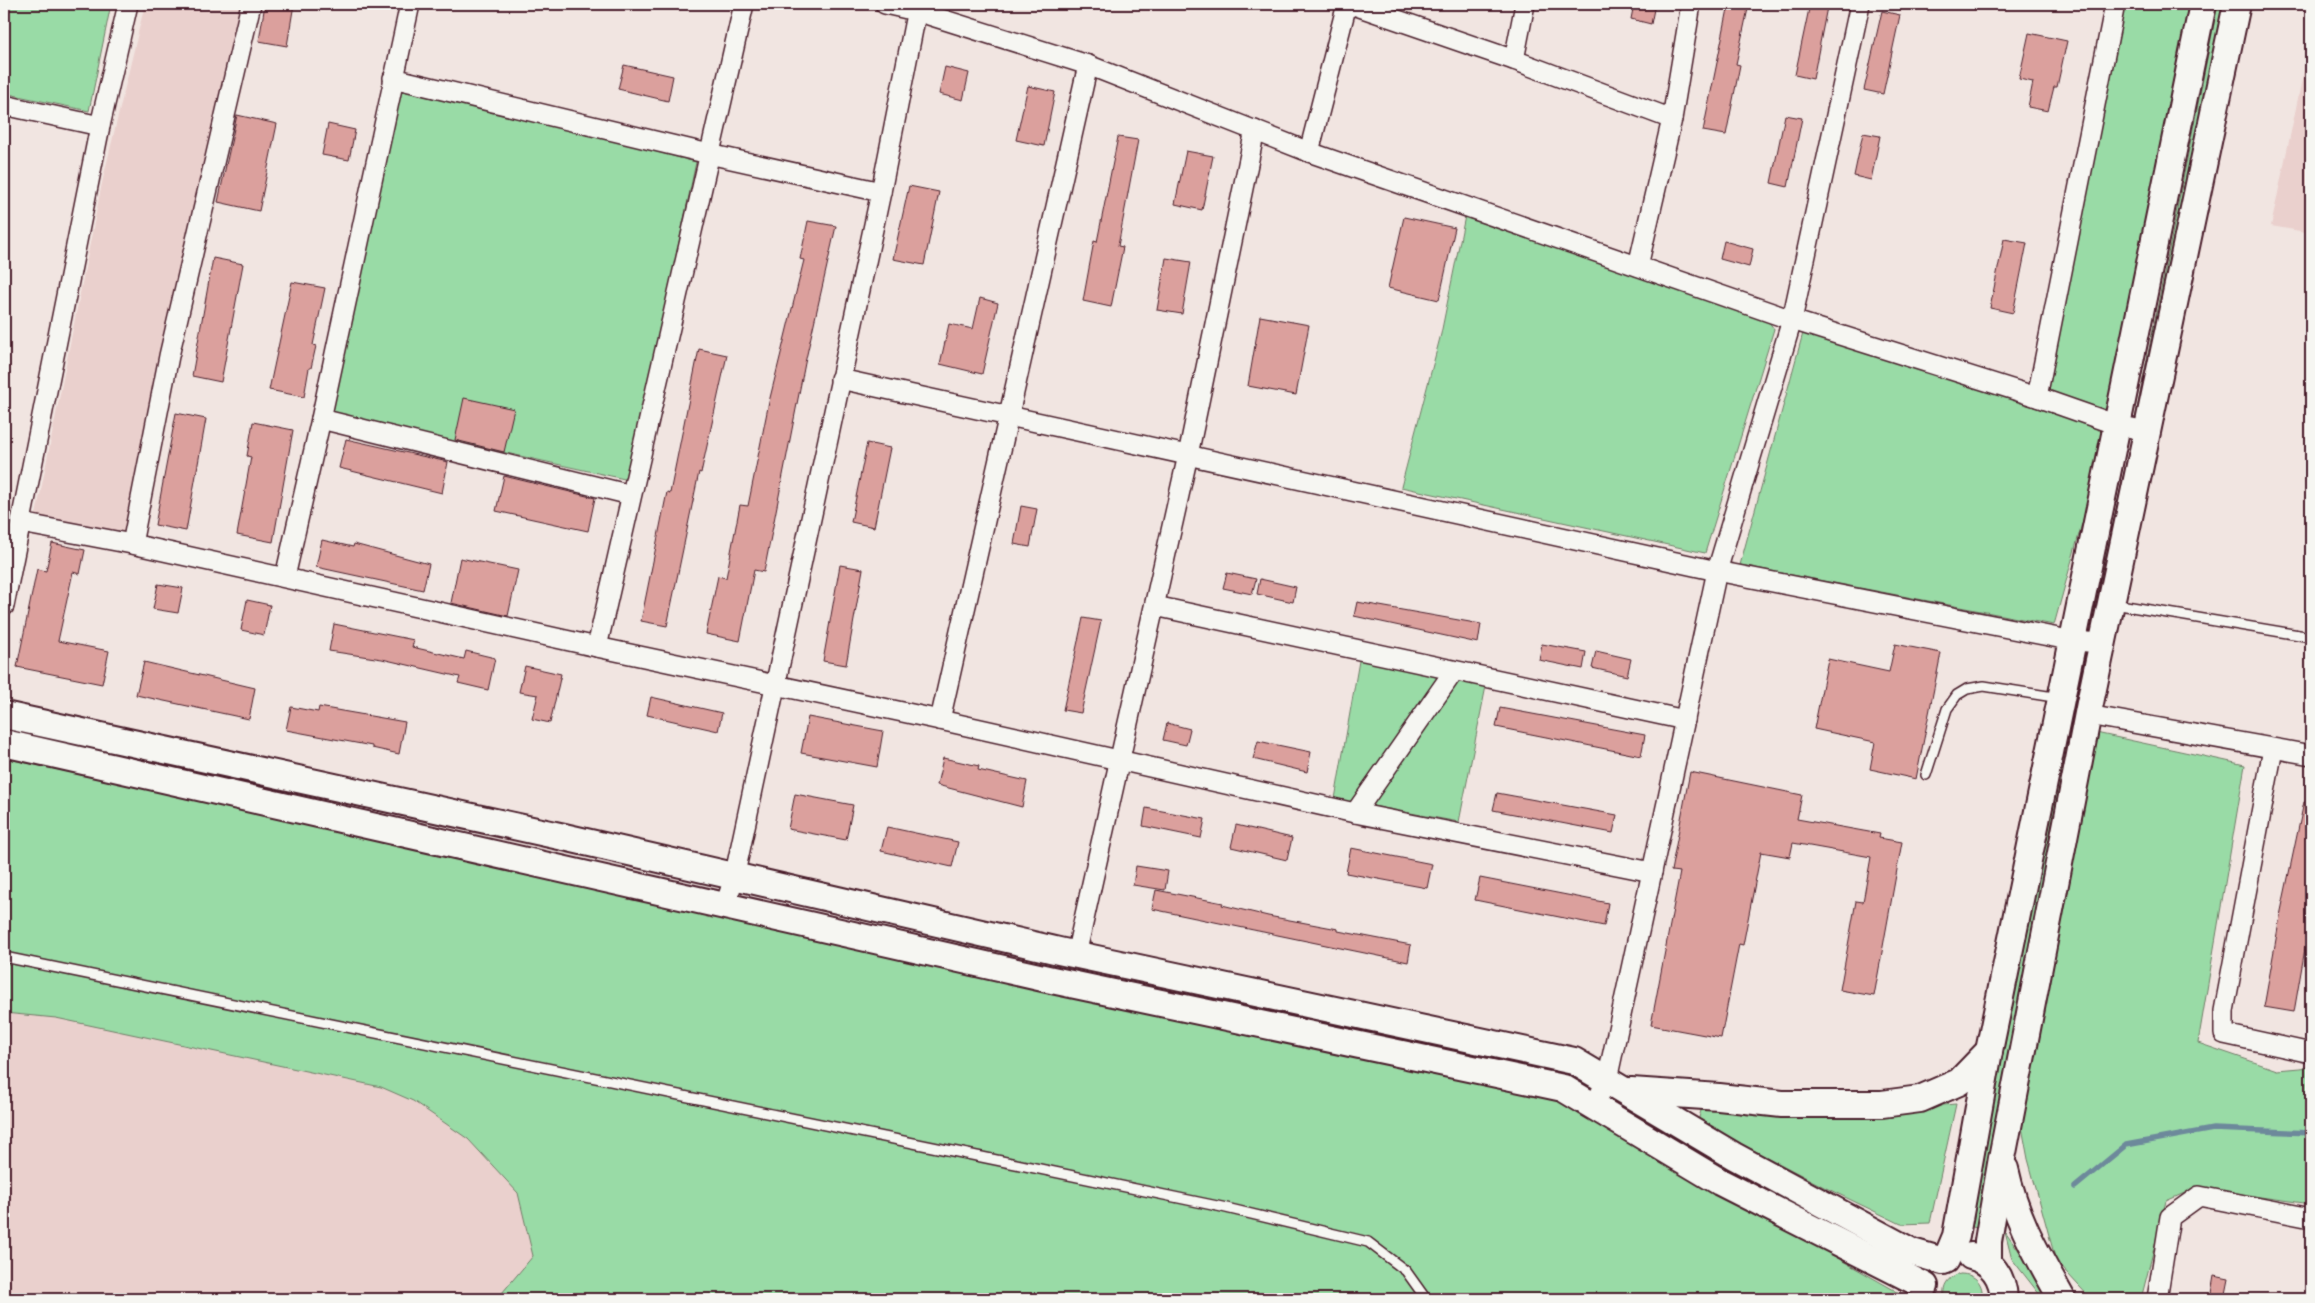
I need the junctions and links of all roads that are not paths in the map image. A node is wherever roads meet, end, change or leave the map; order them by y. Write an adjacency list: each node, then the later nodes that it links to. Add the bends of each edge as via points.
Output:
1 (128, 4): 20 (street)
2 (251, 4): 36 (street, via 169,356)
3 (410, 4): 17 (street)
4 (744, 4): 23 (street)
5 (885, 4): 14 (street)
6 (1346, 4): 22 (street)
7 (1351, 4): 15 (street)
8 (1525, 4): 15 (street)
9 (1691, 4): 19 (street)
10 (1860, 4): 26 (street)
11 (2115, 4): 28 (street)
12 (2203, 4): 31 (street)
13 (2237, 4): 32 (street)
14 (917, 8): 16 (street); 24 (street)
15 (1514, 60): 19 (street)
16 (1088, 65): 21 (street); 29 (street)
17 (393, 78): 23 (street); 30 (street)
18 (4, 105): 20 (street)
19 (1672, 119): 25 (street)
20 (100, 126): 35 (street)
21 (1255, 130): 22 (street); 33 (street)
22 (1309, 152): 25 (street)
23 (709, 154): 24 (street); 34 (street)
24 (881, 192): 27 (street)
25 (1638, 266): 26 (street)
26 (1792, 320): 28 (street); 37 (street)
27 (840, 379): 29 (street); 47 (street)
28 (2037, 397): 31 (street)
29 (1007, 416): 33 (street); 51 (street)
30 (321, 419): 34 (street); 38 (street)
31 (2118, 425): 32 (street); 43 (street)
32 (2147, 431): 39 (street)
33 (1188, 455): 37 (street); 41 (street)
34 (631, 495): 45 (street)
35 (21, 523): 36 (street); 40 (street)
36 (132, 544): 38 (street)
37 (1717, 570): 43 (street); 52 (street)
38 (284, 577): 45 (street)
39 (2110, 604): 42 (lane); 44 (street)
40 (4, 606)
41 (1155, 606): 46 (street); 56 (street)
42 (2311, 637)
43 (2074, 642): 44 (street); 48 (street)
44 (2102, 643): 49 (street)
45 (597, 647): 47 (street)
46 (1454, 671): 52 (street); 58 (street)
47 (775, 684): 51 (street); 60 (street)
48 (2062, 698): 49 (street); 57 (lane, via 1984,686 1967,689 1957,695 1947,709); 64 (street)
49 (2089, 709): 54 (street); 68 (street)
50 (4, 715): 60 (street)
51 (940, 720): 56 (street)
52 (1685, 720): 59 (street)
53 (4, 743): 61 (street)
54 (2273, 749): 55 (street); 65 (street, via 2224,1011 2224,1034)
55 (2311, 756)
56 (1120, 761): 58 (street); 62 (street)
57 (1926, 775)
58 (1355, 814): 59 (street)
59 (1652, 872): 66 (street)
60 (734, 878): 61 (street); 62 (street)
61 (725, 906): 67 (street, via 1062,982 1563,1088)
62 (1076, 955): 66 (street, via 1574,1060)
63 (4, 957): 74 (lane, via 1011,1162 1368,1242 1406,1271)
64 (1989, 1051): 66 (street, via 1959,1082 1920,1098 1882,1104 1782,1104); 70 (street, via 1956,1236)
65 (2311, 1052)
66 (1616, 1086): 67 (street); 70 (street, via 1734,1156 1912,1252)
67 (1594, 1106): 72 (street, via 1720,1182)
68 (2002, 1158): 71 (street, via 1988,1241); 75 (street, via 2011,1199 2028,1241)
69 (2311, 1218): 76 (street, via 2199,1196 2170,1217)
70 (1945, 1261): 71 (street, via 1966,1255); 72 (street, via 1929,1276)
71 (1988, 1263): 73 (street, via 1998,1274)
72 (1925, 1293)
73 (2008, 1296)
74 (1426, 1299)
75 (2062, 1299)
76 (2157, 1299)

